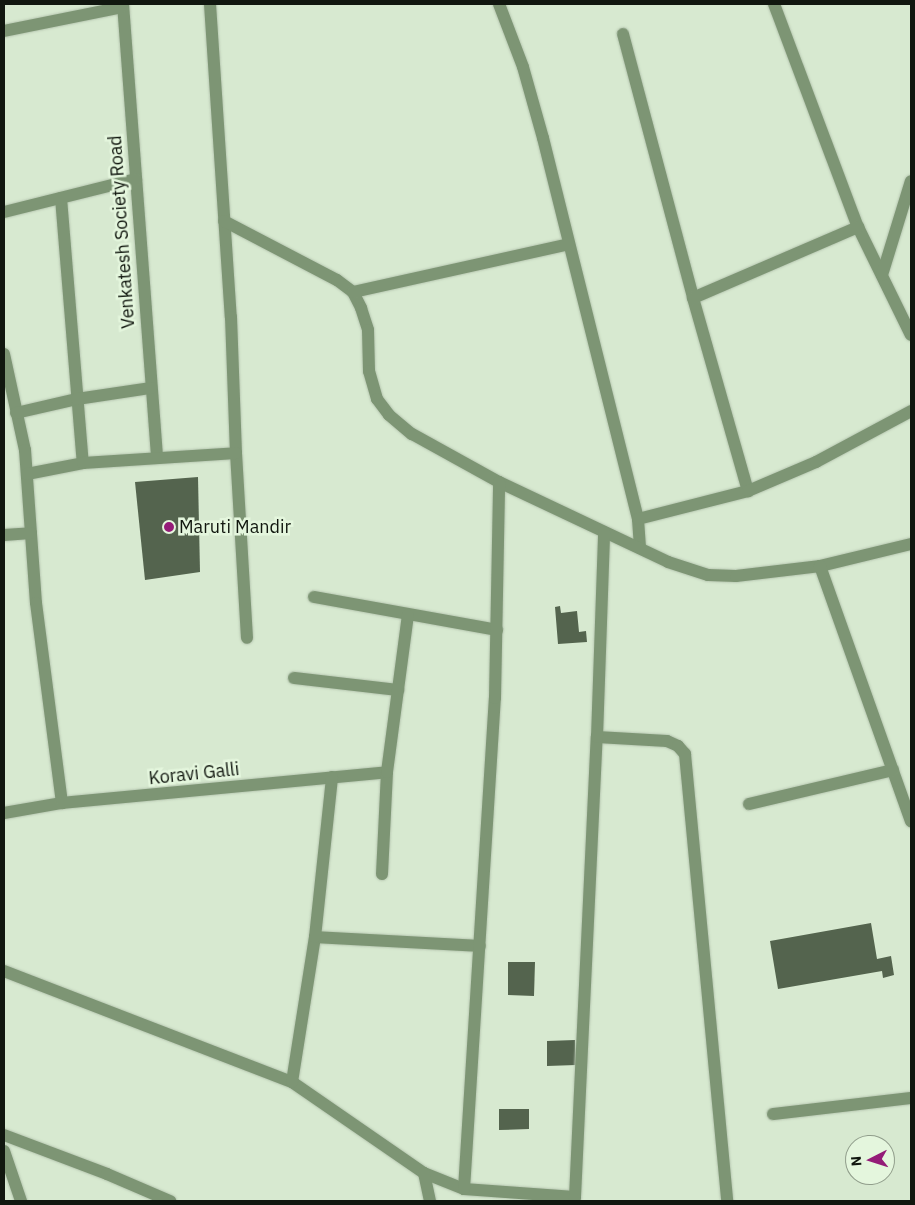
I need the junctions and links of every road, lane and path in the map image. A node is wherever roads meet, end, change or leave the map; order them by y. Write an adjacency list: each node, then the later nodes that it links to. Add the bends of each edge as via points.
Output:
1 (210, 4): 11 (street)
2 (499, 4): 13 (street, via 523,67)
3 (774, 4): 12 (street)
4 (123, 6): 5 (street); 7 (street, Venkatesh Society Road)
5 (4, 31)
6 (623, 34): 16 (street)
7 (136, 179): 9 (street); 19 (street, Venkatesh Society Road)
8 (911, 181): 14 (street)
9 (61, 198): 10 (street); 20 (street)
10 (4, 212)
11 (224, 221): 15 (street, via 337,280); 23 (street)
12 (858, 227): 14 (street); 16 (street)
13 (569, 244): 15 (street); 29 (street)
14 (882, 275): 17 (street)
15 (352, 292): 27 (street, via 368,330 369,371 377,399 389,416 412,434)
16 (693, 298): 28 (street)
17 (911, 335)
18 (4, 360): 22 (street)
19 (151, 388): 20 (street); 24 (street, Venkatesh Society Road)
20 (77, 399): 22 (street); 25 (street)
21 (911, 411): 28 (street, via 816,462)
22 (16, 413): 26 (street)
23 (236, 453): 24 (street); 39 (street)
24 (157, 458): 25 (street)
25 (83, 463): 26 (street)
26 (27, 474): 31 (street)
27 (499, 482): 30 (street); 38 (street)
28 (748, 491): 29 (street)
29 (638, 519): 34 (street)
30 (604, 532): 34 (street); 42 (street)
31 (32, 533): 32 (street); 46 (street, via 36,603)
32 (4, 535)
33 (911, 544): 35 (street)
34 (640, 548): 35 (street, via 668,562 708,575 736,576)
35 (820, 566): 43 (street)
36 (314, 597): 37 (street)
37 (408, 615): 38 (street); 41 (street)
38 (497, 630): 52 (street)
39 (246, 638)
40 (294, 678): 41 (street)
41 (398, 690): 44 (street)
42 (597, 737): 61 (street); 65 (street, via 667,741 678,746 684,754)
43 (893, 770): 47 (street); 49 (street)
44 (387, 772): 45 (street, Koravi Galli); 50 (street)
45 (332, 777): 46 (street, Koravi Galli); 51 (street)
46 (62, 803): 48 (street, Koravi Galli)
47 (749, 804)
48 (4, 812)
49 (911, 821)
50 (382, 874)
51 (315, 937): 52 (street); 54 (street)
52 (480, 946): 60 (street)
53 (4, 971): 54 (street)
54 (292, 1082): 59 (street)
55 (911, 1098): 56 (street)
56 (773, 1114)
57 (4, 1135): 63 (street)
58 (4, 1151): 62 (street)
59 (424, 1173): 60 (street); 64 (street)
60 (464, 1189): 61 (street)
61 (574, 1199)
62 (21, 1201)
63 (170, 1201)
64 (430, 1201)
65 (727, 1201)

